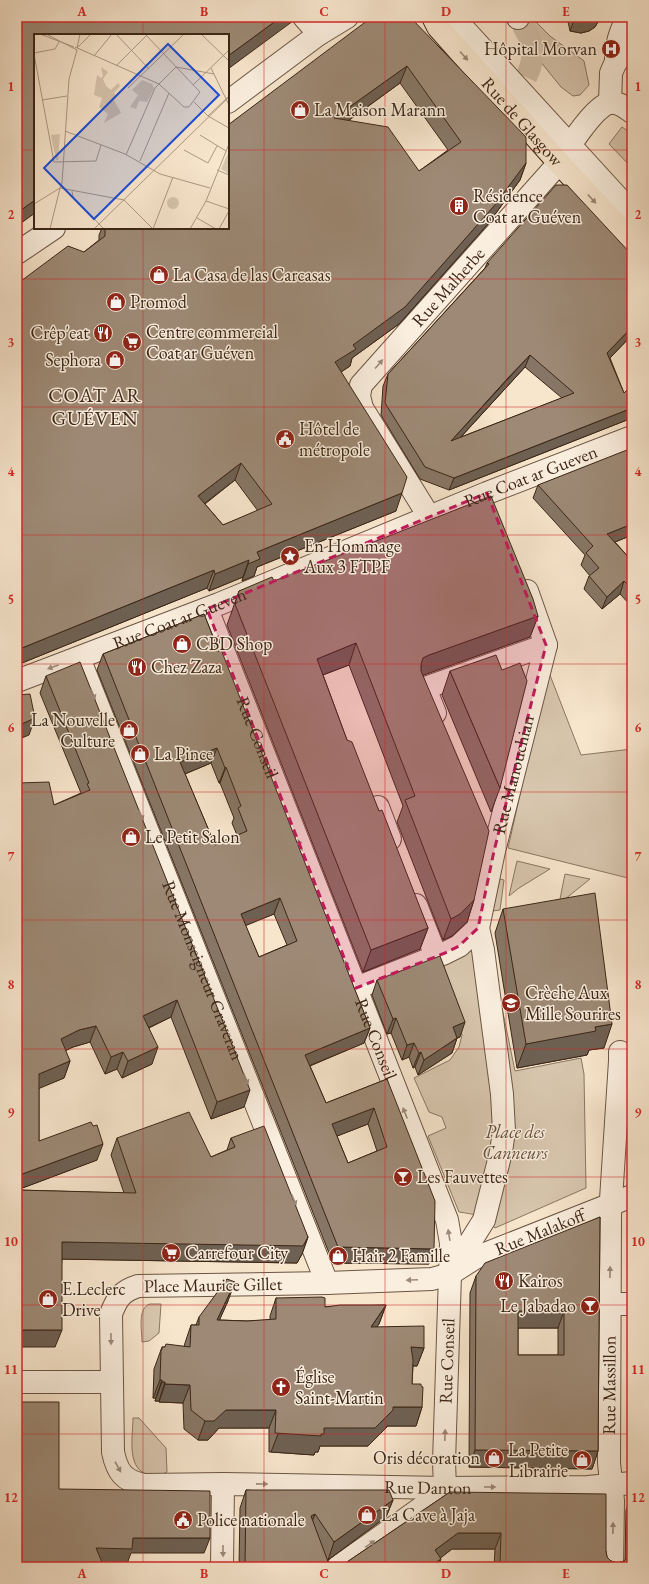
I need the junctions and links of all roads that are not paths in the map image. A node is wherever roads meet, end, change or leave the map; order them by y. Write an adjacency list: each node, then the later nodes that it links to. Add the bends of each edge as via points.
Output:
1 (304, 17): 6 (street)
2 (347, 17): 6 (street)
3 (433, 17): 12 (main road, Rue de Glasgow, one-way to 12, via 438,27)
4 (452, 17): 12 (street, Rue de Glasgow)
5 (629, 17): 8 (street, via 617,42)
6 (320, 34): 9 (street)
7 (632, 40): 8 (street)
8 (615, 64): 10 (street, via 611,72)
9 (229, 101)
10 (610, 103): 11 (street, via 620,104); 12 (street, Rue Malherbe, via 599,109)
11 (632, 112)
12 (564, 154): 13 (street, Rue de Glasgow); 15 (main road, Rue de Glasgow, one-way to 15); 18 (street, Rue Malherbe, one-way to 12, via 362,408 359,396 361,385)
13 (632, 213)
14 (53, 229): 16 (street)
15 (632, 241)
16 (17, 253)
17 (632, 437): 18 (street, Rue Coat ar Gueven, via 490,501)
18 (430, 518): 20 (street, Rue Coat ar Gueven, one-way to 20)
19 (519, 573): 21 (street)
20 (207, 608): 22 (street, Rue Coat ar Gueven); 32 (street, Rue Conseil, one-way to 20)
21 (546, 645): 24 (street, via 425,688); 27 (street, Rue Manouchian)
22 (79, 658): 23 (street, Rue Coat ar Gueven, one-way to 23); 37 (street, Rue Monseigneur Graveran, one-way to 37)
23 (17, 681)
24 (443, 731)
25 (378, 807): 28 (street)
26 (482, 823): 27 (street)
27 (494, 851): 30 (street, Rue Manouchian)
28 (398, 859)
29 (410, 889): 31 (street)
30 (478, 928): 31 (street, via 459,946); 36 (street, via 502,1094 504,1131 484,1220)
31 (436, 956): 32 (street)
32 (356, 988): 36 (street, Rue Conseil, one-way to 32, via 451,1243 447,1220)
33 (620, 1052): 35 (street, Rue Massillon)
34 (632, 1196): 35 (street, Rue Malakoff)
35 (611, 1204): 36 (street, Rue Malakoff, via 475,1258); 38 (street, Rue Massillon, one-way to 35)
36 (450, 1274): 37 (street, Place Maurice Gillet, one-way to 37, via 432,1279); 45 (street, Rue Conseil, one-way to 36)
37 (327, 1283): 41 (street, Place Maurice Gillet, one-way to 41, via 138,1286 128,1289 120,1296 111,1314)
38 (610, 1304): 39 (street); 44 (street, Rue Massillon)
39 (632, 1304)
40 (17, 1382): 41 (street)
41 (112, 1382): 43 (street, Place Maurice Gillet, one-way to 43, via 114,1456 119,1470 127,1479 144,1485)
42 (632, 1483): 44 (street, Rue Danton)
43 (223, 1484): 45 (street, Rue Danton, one-way to 45); 46 (street, one-way to 46)
44 (611, 1484): 45 (street, Rue Danton, one-way to 44, via 588,1487); 48 (street, Rue Massillon, one-way to 44)
45 (445, 1488): 47 (street, one-way to 45, via 424,1506)
46 (222, 1567)
47 (338, 1567)
48 (612, 1567)

